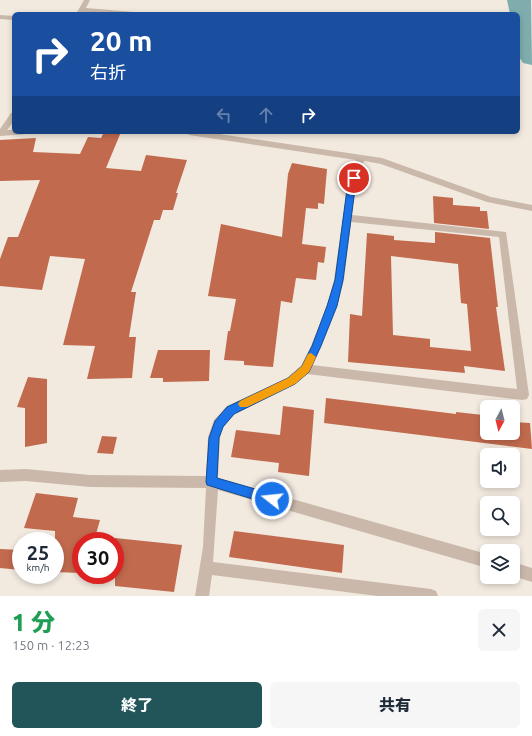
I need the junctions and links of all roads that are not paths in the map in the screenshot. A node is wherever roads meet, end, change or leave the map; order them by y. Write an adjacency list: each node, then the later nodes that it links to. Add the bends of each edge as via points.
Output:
1 (87, 0): 2 (street)
2 (80, 12)
3 (0, 16): 4 (street)
4 (12, 18)
5 (12, 118): 6 (street)
6 (1, 133): 7 (street)
7 (12, 133)
8 (203, 134): 9 (street)
9 (361, 157): 10 (street, via 424,175 490,200); 11 (street, via 351,189)
10 (532, 208)
11 (347, 218): 12 (street, via 339,280 332,306); 12 (street, via 503,234 523,395)
12 (305, 369): 14 (street, via 291,381 231,410 218,424 214,438)
13 (0, 476): 14 (street, via 26,475 90,481)
14 (211, 482): 15 (street); 16 (street)
15 (480, 559)
16 (206, 568): 19 (street); 20 (street)
17 (520, 571): 18 (street)
18 (532, 575)
19 (202, 596)
20 (431, 596)

